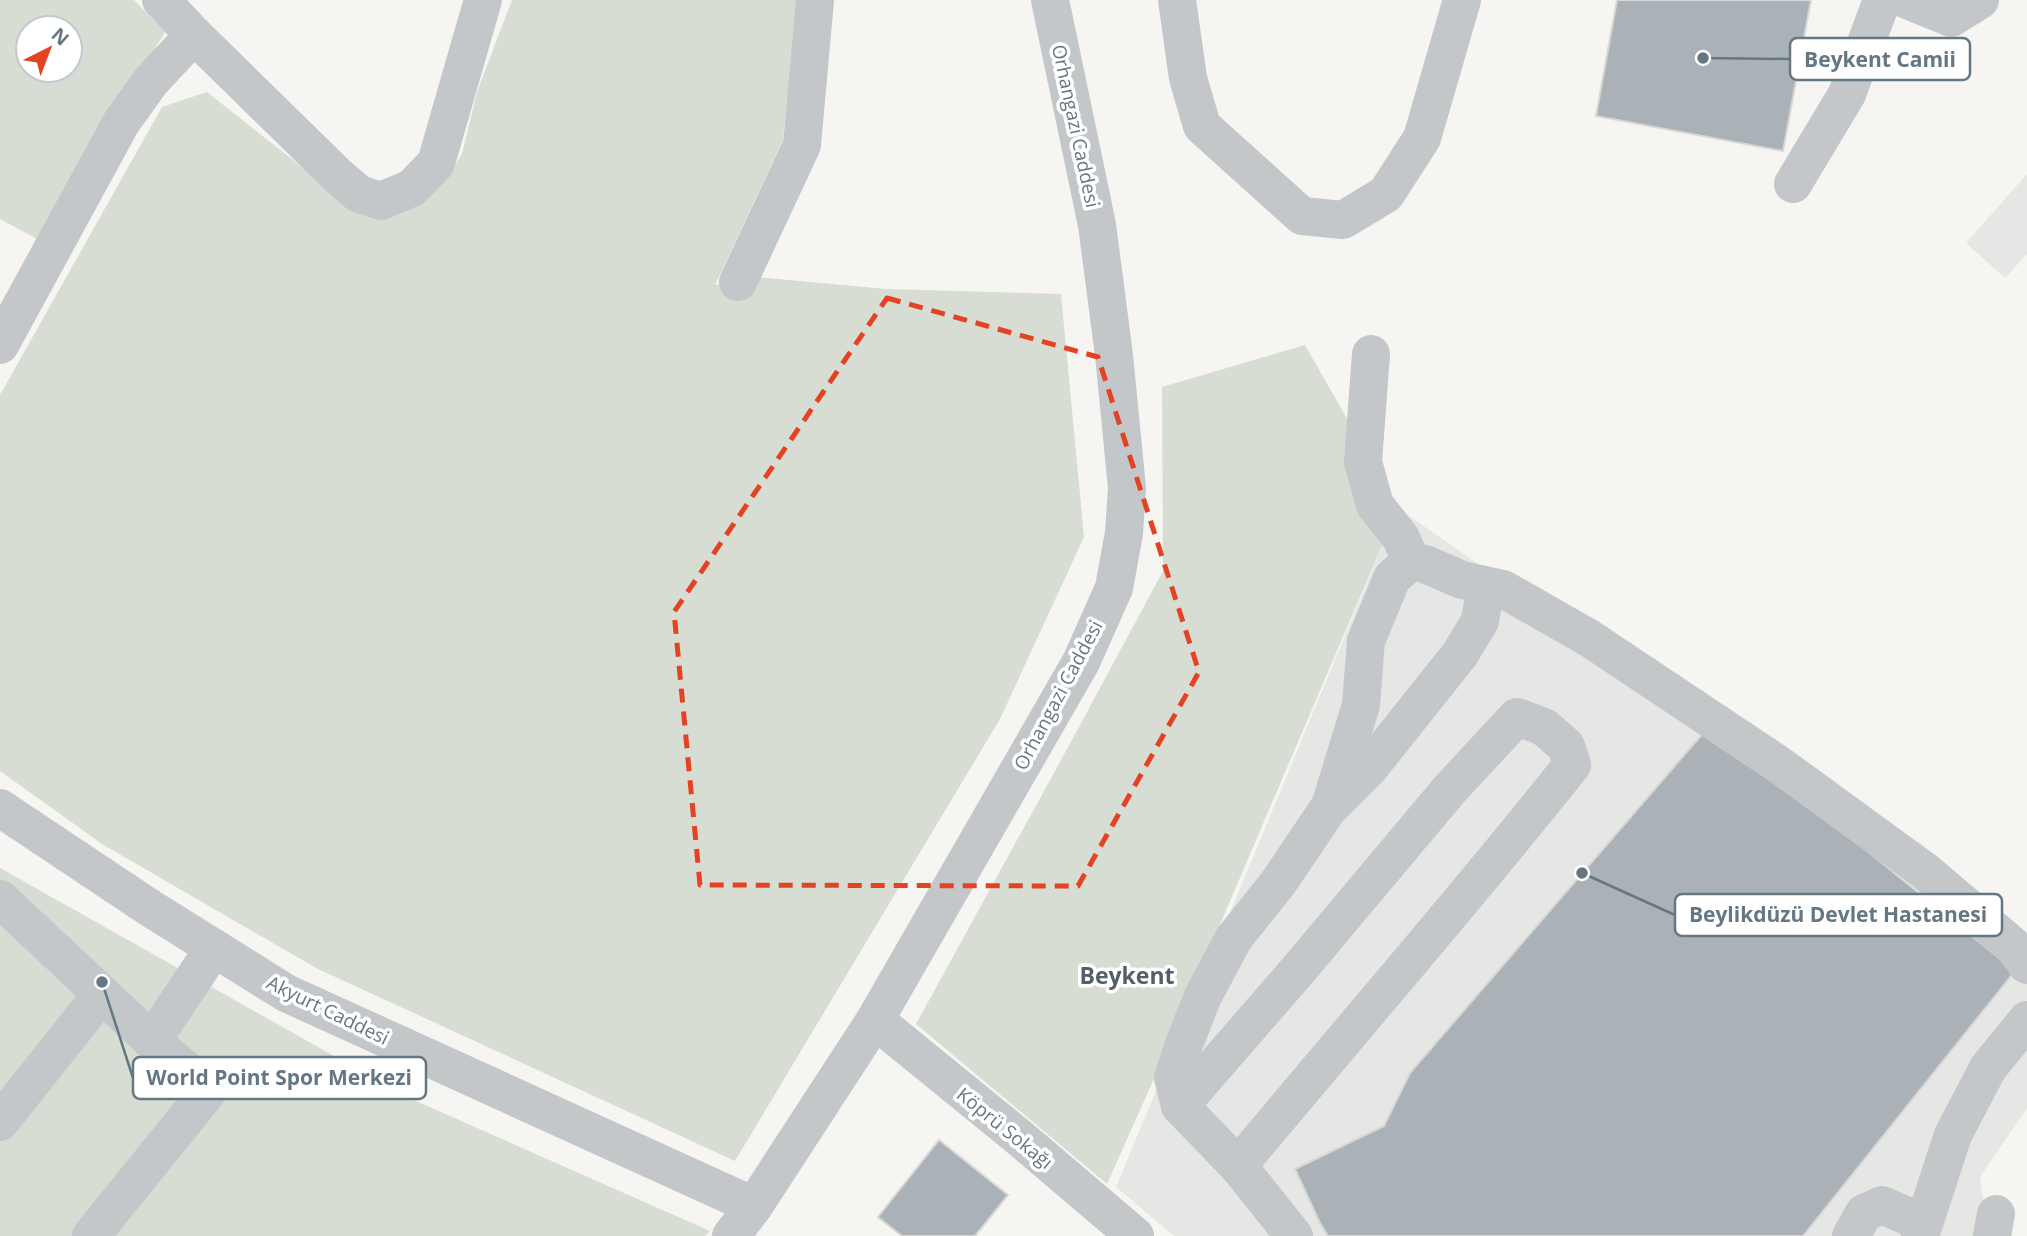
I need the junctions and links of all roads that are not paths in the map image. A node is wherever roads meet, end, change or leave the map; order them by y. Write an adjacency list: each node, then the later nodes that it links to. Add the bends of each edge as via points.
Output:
1 (161, 0): 10 (street)
2 (483, 0): 10 (street, via 436,163 412,188 381,201 359,194 338,176)
3 (815, 0): 12 (street, via 802,145)
4 (1050, 0): 23 (street, Orhangazi Caddesi, via 1097,225 1127,488 1125,533 1114,588 1081,662)
5 (1177, 0): 6 (street, via 1188,78 1202,126 1302,216 1343,220 1386,194 1422,138)
6 (1462, 0)
7 (1882, 0): 11 (street, via 1847,93)
8 (1907, 0): 9 (street, via 1951,18)
9 (1980, 0)
10 (194, 35): 13 (street, via 151,80 121,123)
11 (1793, 184)
12 (738, 282)
13 (0, 345)
14 (1371, 354): 15 (street, via 1363,462 1375,505 1401,538)
15 (1411, 561): 16 (street); 17 (street, via 1392,579 1366,641 1361,705)
16 (1486, 586): 17 (street, via 1480,621 1460,654 1370,767); 21 (street, via 1503,589 1589,638 1778,764 1925,871 2013,946)
17 (1330, 806): 27 (street, via 1234,938 1203,996 1173,1078)
18 (0, 808): 20 (street, Akyurt Caddesi)
19 (0, 899): 22 (street)
20 (214, 948): 25 (street); 30 (street, Akyurt Caddesi, via 286,993)
21 (2027, 965)
22 (101, 995): 25 (street); 28 (street)
23 (875, 1020): 30 (street, Orhangazi Caddesi); 34 (street, Köprü Sokağı)
24 (2027, 1020): 31 (street, via 1988,1068 1953,1135)
25 (152, 1041): 32 (street, via 209,1090)
26 (2027, 1051): 31 (street, via 1967,1142)
27 (1180, 1106): 29 (street); 29 (street, via 1517,717 1544,727 1566,746 1572,765)
28 (0, 1122)
29 (1238, 1166): 35 (street)
30 (754, 1206): 33 (street, Orhangazi Caddesi)
31 (1928, 1232): 36 (street, via 1882,1205 1864,1213)
32 (91, 1236)
33 (731, 1236)
34 (1135, 1236)
35 (1294, 1236)
36 (1851, 1236)

